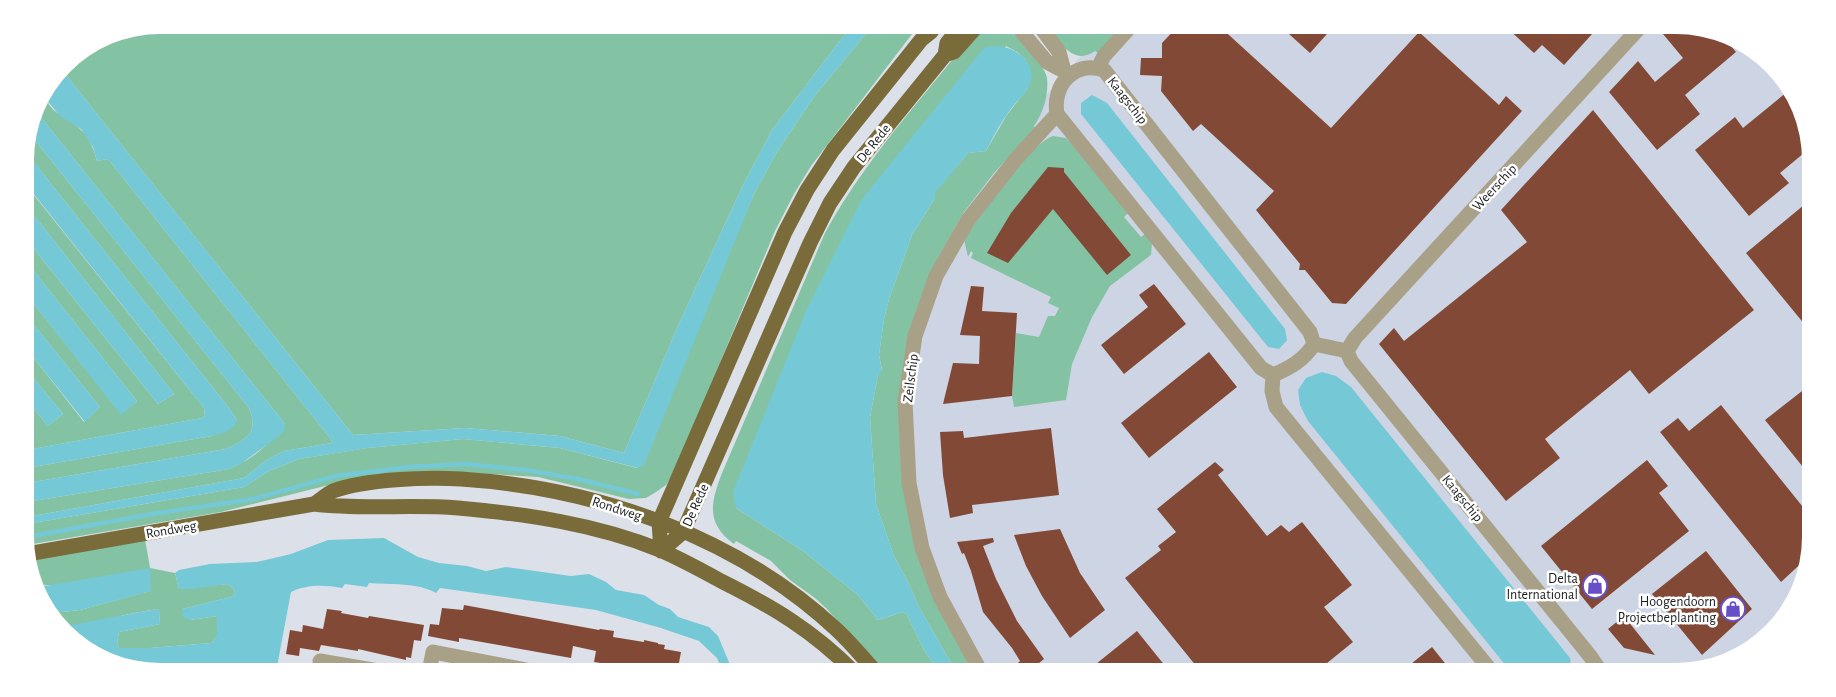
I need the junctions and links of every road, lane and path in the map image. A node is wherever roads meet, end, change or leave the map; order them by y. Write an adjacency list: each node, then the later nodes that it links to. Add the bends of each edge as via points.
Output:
1 (923, 34): 9 (main road, De Rede)
2 (928, 34): 9 (main road, De Rede)
3 (955, 34): 10 (main road, De Rede, via 947,44)
4 (970, 34): 10 (main road, De Rede, via 954,52)
5 (1024, 34): 12 (street, via 1047,62)
6 (1045, 34): 12 (street, via 1059,52)
7 (1124, 34): 11 (street)
8 (1634, 34): 15 (street, Weerschip, via 1362,330)
9 (921, 40): 18 (main road, De Rede, via 833,150 807,190 785,232)
10 (945, 55): 19 (main road, De Rede, via 854,167 830,203)
11 (1098, 68): 12 (street, Kaagschip); 14 (street, Kaagschip, via 1104,70 1310,332)
12 (1066, 74): 13 (street, via 1058,90)
13 (1057, 114): 16 (street, via 1261,368); 28 (street, Zeilschip, via 968,220 936,276 915,336 905,400 909,483 922,548 940,597)
14 (1314, 344): 15 (street); 16 (street, via 1307,355 1294,365)
15 (1347, 351): 30 (street, Kaagschip)
16 (1273, 375): 29 (street, via 1276,407)
17 (314, 504): 18 (main road, Rondweg, via 332,492 361,485 441,478 494,481 556,491); 20 (main road, Rondweg, via 456,508 514,514 594,529); 21 (main road, Rondweg)
18 (659, 522): 19 (main road, Rondweg); 20 (main road, De Rede)
19 (684, 532): 20 (main road, De Rede); 27 (main road, Rondweg, via 747,564 790,592 838,631)
20 (661, 550): 26 (main road, Rondweg, via 763,601 831,648)
21 (35, 553)
22 (320, 661): 23 (street)
23 (332, 663)
24 (431, 663): 25 (street, via 433,652)
25 (460, 663)
26 (845, 663)
27 (868, 663)
28 (976, 663)
29 (1485, 663)
30 (1595, 663)

